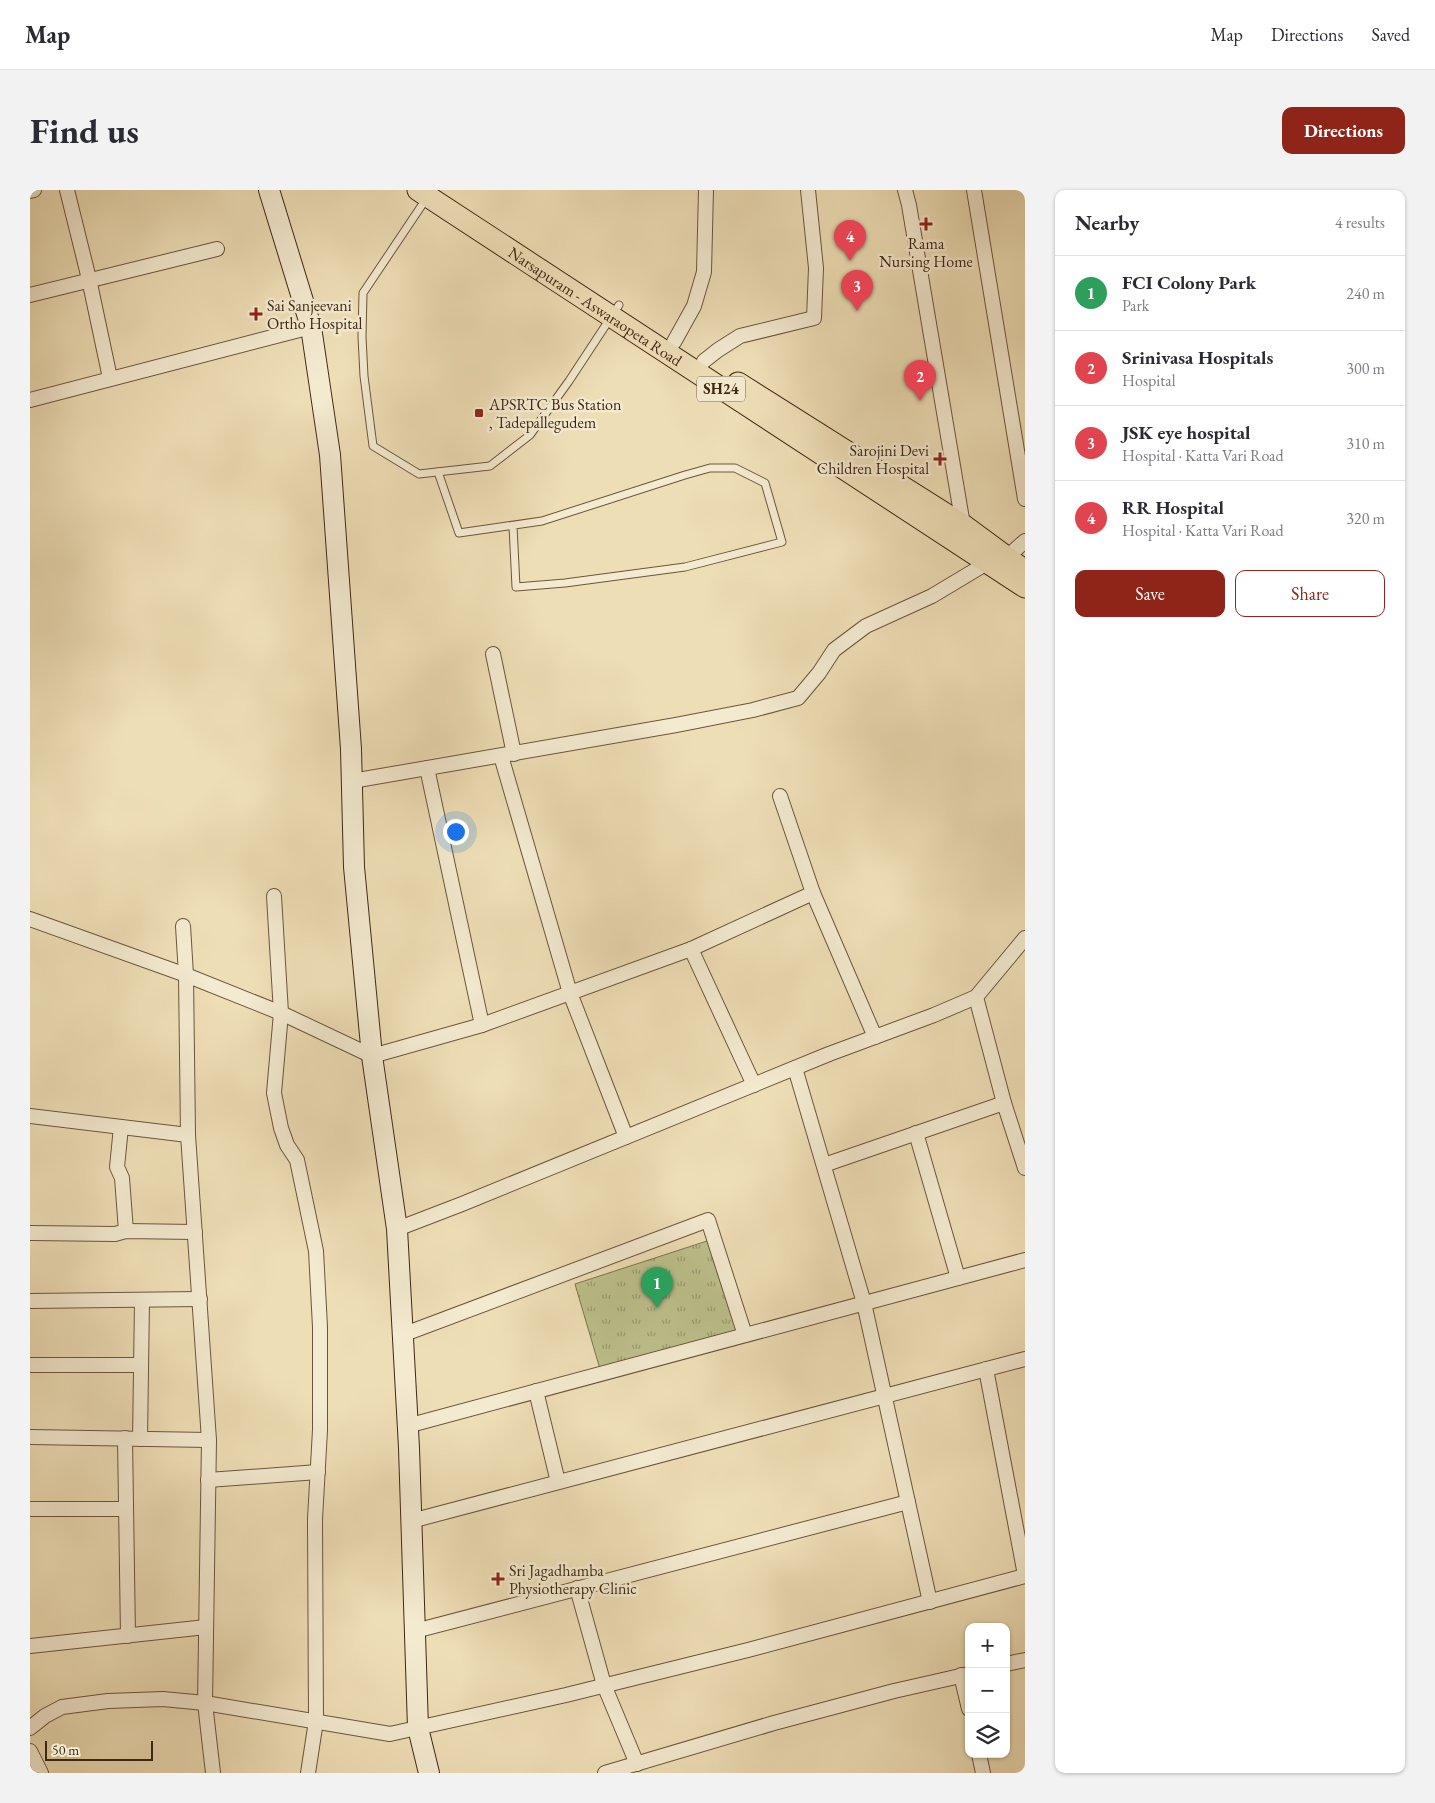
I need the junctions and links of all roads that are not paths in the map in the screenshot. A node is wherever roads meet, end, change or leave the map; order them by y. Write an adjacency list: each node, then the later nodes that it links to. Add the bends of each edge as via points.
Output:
1 (34, 190): 8 (street)
2 (67, 190): 11 (street)
3 (269, 190): 14 (street)
4 (706, 190): 15 (street, via 704,272 694,306)
5 (808, 190): 16 (street, via 816,268 814,318 740,336)
6 (905, 190): 21 (street)
7 (974, 190): 20 (street)
8 (30, 192)
9 (429, 192): 13 (main road, Narsapuram - Aswaraopeta Road / SH24); 19 (lane, via 363,293 362,337 373,446 419,474)
10 (217, 249): 11 (street)
11 (89, 279): 12 (street); 17 (street)
12 (30, 295)
13 (614, 311): 15 (main road, Narsapuram - Aswaraopeta Road / SH24); 19 (lane, via 530,435 490,466); 24 (main road, Narsapuram - Aswaraopeta Road / SH24)
14 (311, 327): 17 (street); 30 (street, via 330,455)
15 (674, 342): 16 (main road, Narsapuram - Aswaraopeta Road / SH24)
16 (704, 362): 21 (main road, Narsapuram - Aswaraopeta Road / SH24)
17 (110, 378): 18 (street)
18 (30, 400)
19 (438, 472): 22 (lane, via 459,533)
20 (1025, 499)
21 (963, 524): 24 (main road, Narsapuram - Aswaraopeta Road / SH24)
22 (513, 526): 22 (lane, via 542,522 685,474 710,468 735,468 765,483 782,542 685,567 516,587)
23 (1025, 540): 24 (street)
24 (996, 560): 25 (main road, Narsapuram - Aswaraopeta Road / SH24); 26 (main road, Narsapuram - Aswaraopeta Road / SH24); 28 (street, via 932,596 866,626 834,650 798,698 754,710)
25 (1025, 571)
26 (1025, 587)
27 (494, 654): 28 (street)
28 (508, 755): 29 (street); 39 (street)
29 (427, 768): 30 (street); 42 (street)
30 (352, 781): 44 (street, via 354,867)
31 (780, 796): 32 (street)
32 (813, 893): 37 (street); 43 (street)
33 (274, 896): 41 (street)
34 (30, 918): 38 (street)
35 (183, 926): 38 (street)
36 (1025, 938): 40 (street)
37 (691, 949): 39 (street); 46 (street)
38 (186, 975): 41 (street); 51 (street)
39 (570, 993): 42 (street); 52 (street)
40 (976, 997): 43 (street); 47 (street)
41 (281, 1013): 44 (street); 78 (street, via 274,1093 281,1128 297,1160 316,1251 320,1336)
42 (482, 1025): 44 (street)
43 (875, 1037): 45 (street)
44 (372, 1056): 55 (street)
45 (795, 1068): 46 (street); 53 (street)
46 (754, 1085): 52 (street)
47 (1004, 1103): 50 (street); 54 (street)
48 (30, 1116): 49 (street)
49 (121, 1127): 51 (street); 56 (street, via 117,1167 122,1178)
50 (916, 1133): 53 (street); 60 (street)
51 (188, 1135): 58 (street)
52 (626, 1137): 55 (street)
53 (824, 1165): 64 (street)
54 (1025, 1168)
55 (397, 1229): 65 (street)
56 (126, 1231): 57 (street, via 115,1234); 58 (street)
57 (30, 1232)
58 (195, 1232): 61 (street)
59 (1025, 1260): 60 (street)
60 (958, 1278): 64 (street)
61 (200, 1299): 63 (street); 77 (street)
62 (30, 1301): 63 (street)
63 (142, 1301): 68 (street)
64 (864, 1303): 66 (street); 72 (street)
65 (402, 1335): 66 (street, via 708,1220); 73 (street)
66 (745, 1335): 71 (street)
67 (1025, 1359): 70 (street)
68 (141, 1364): 69 (street); 76 (street)
69 (30, 1365)
70 (986, 1369): 72 (street); 85 (street)
71 (536, 1391): 73 (street); 80 (street)
72 (884, 1395): 80 (street); 81 (street)
73 (407, 1426): 84 (street)
74 (30, 1437): 75 (street)
75 (125, 1438): 76 (street); 83 (street)
76 (140, 1439): 77 (street)
77 (209, 1440): 79 (street)
78 (318, 1472): 79 (street); 97 (street, via 315,1519)
79 (208, 1480): 88 (street)
80 (558, 1482): 84 (street)
81 (908, 1502): 86 (street); 87 (street)
82 (30, 1509): 83 (street)
83 (126, 1509): 90 (street)
84 (411, 1521): 89 (street)
85 (1025, 1575): 87 (street)
86 (576, 1588): 89 (street); 95 (street)
87 (930, 1602): 95 (street)
88 (206, 1627): 90 (street); 96 (street)
89 (415, 1630): 99 (street)
90 (128, 1636): 91 (street)
91 (30, 1646)
92 (1025, 1660): 93 (street)
93 (1010, 1663)
94 (965, 1674): 102 (street, via 774,1723)
95 (604, 1685): 99 (street); 102 (street)
96 (205, 1703): 97 (street); 98 (street, via 154,1699 62,1707); 104 (street)
97 (316, 1721): 99 (street, via 390,1734); 105 (street)
98 (30, 1728)
99 (418, 1728): 106 (street)
100 (30, 1751): 103 (street)
101 (980, 1758): 108 (street)
102 (638, 1764): 107 (street)
103 (41, 1773)
104 (213, 1773)
105 (308, 1773)
106 (430, 1773)
107 (605, 1773)
108 (983, 1773)

